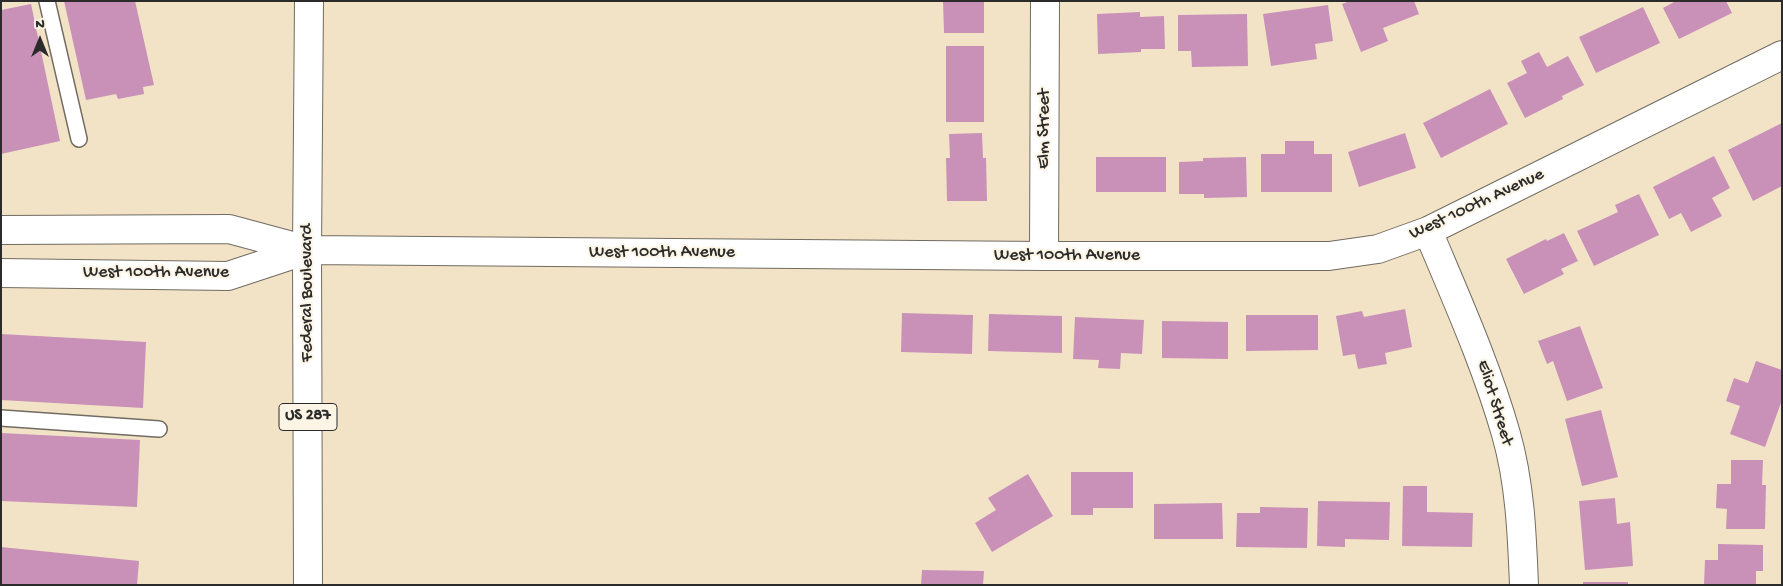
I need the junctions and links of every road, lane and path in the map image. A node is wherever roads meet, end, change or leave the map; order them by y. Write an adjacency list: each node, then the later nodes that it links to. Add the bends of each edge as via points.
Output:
1 (47, 1): 5 (lane)
2 (309, 1): 8 (street, Federal Boulevard / US 287)
3 (1045, 1): 9 (street, Elm Street)
4 (1782, 56): 7 (street, West 100th Avenue)
5 (79, 139)
6 (1, 230): 8 (street, West 100th Avenue, via 229,229)
7 (1428, 231): 9 (street, West 100th Avenue, via 1378,249 1329,256); 14 (street, Eliot Street, via 1485,368 1506,435 1518,496)
8 (307, 250): 9 (street, West 100th Avenue); 10 (street, West 100th Avenue, via 228,276); 13 (street, Federal Boulevard / US 287)
9 (1044, 256)
10 (1, 273)
11 (1, 418): 12 (lane)
12 (159, 429)
13 (308, 585)
14 (1524, 585)

